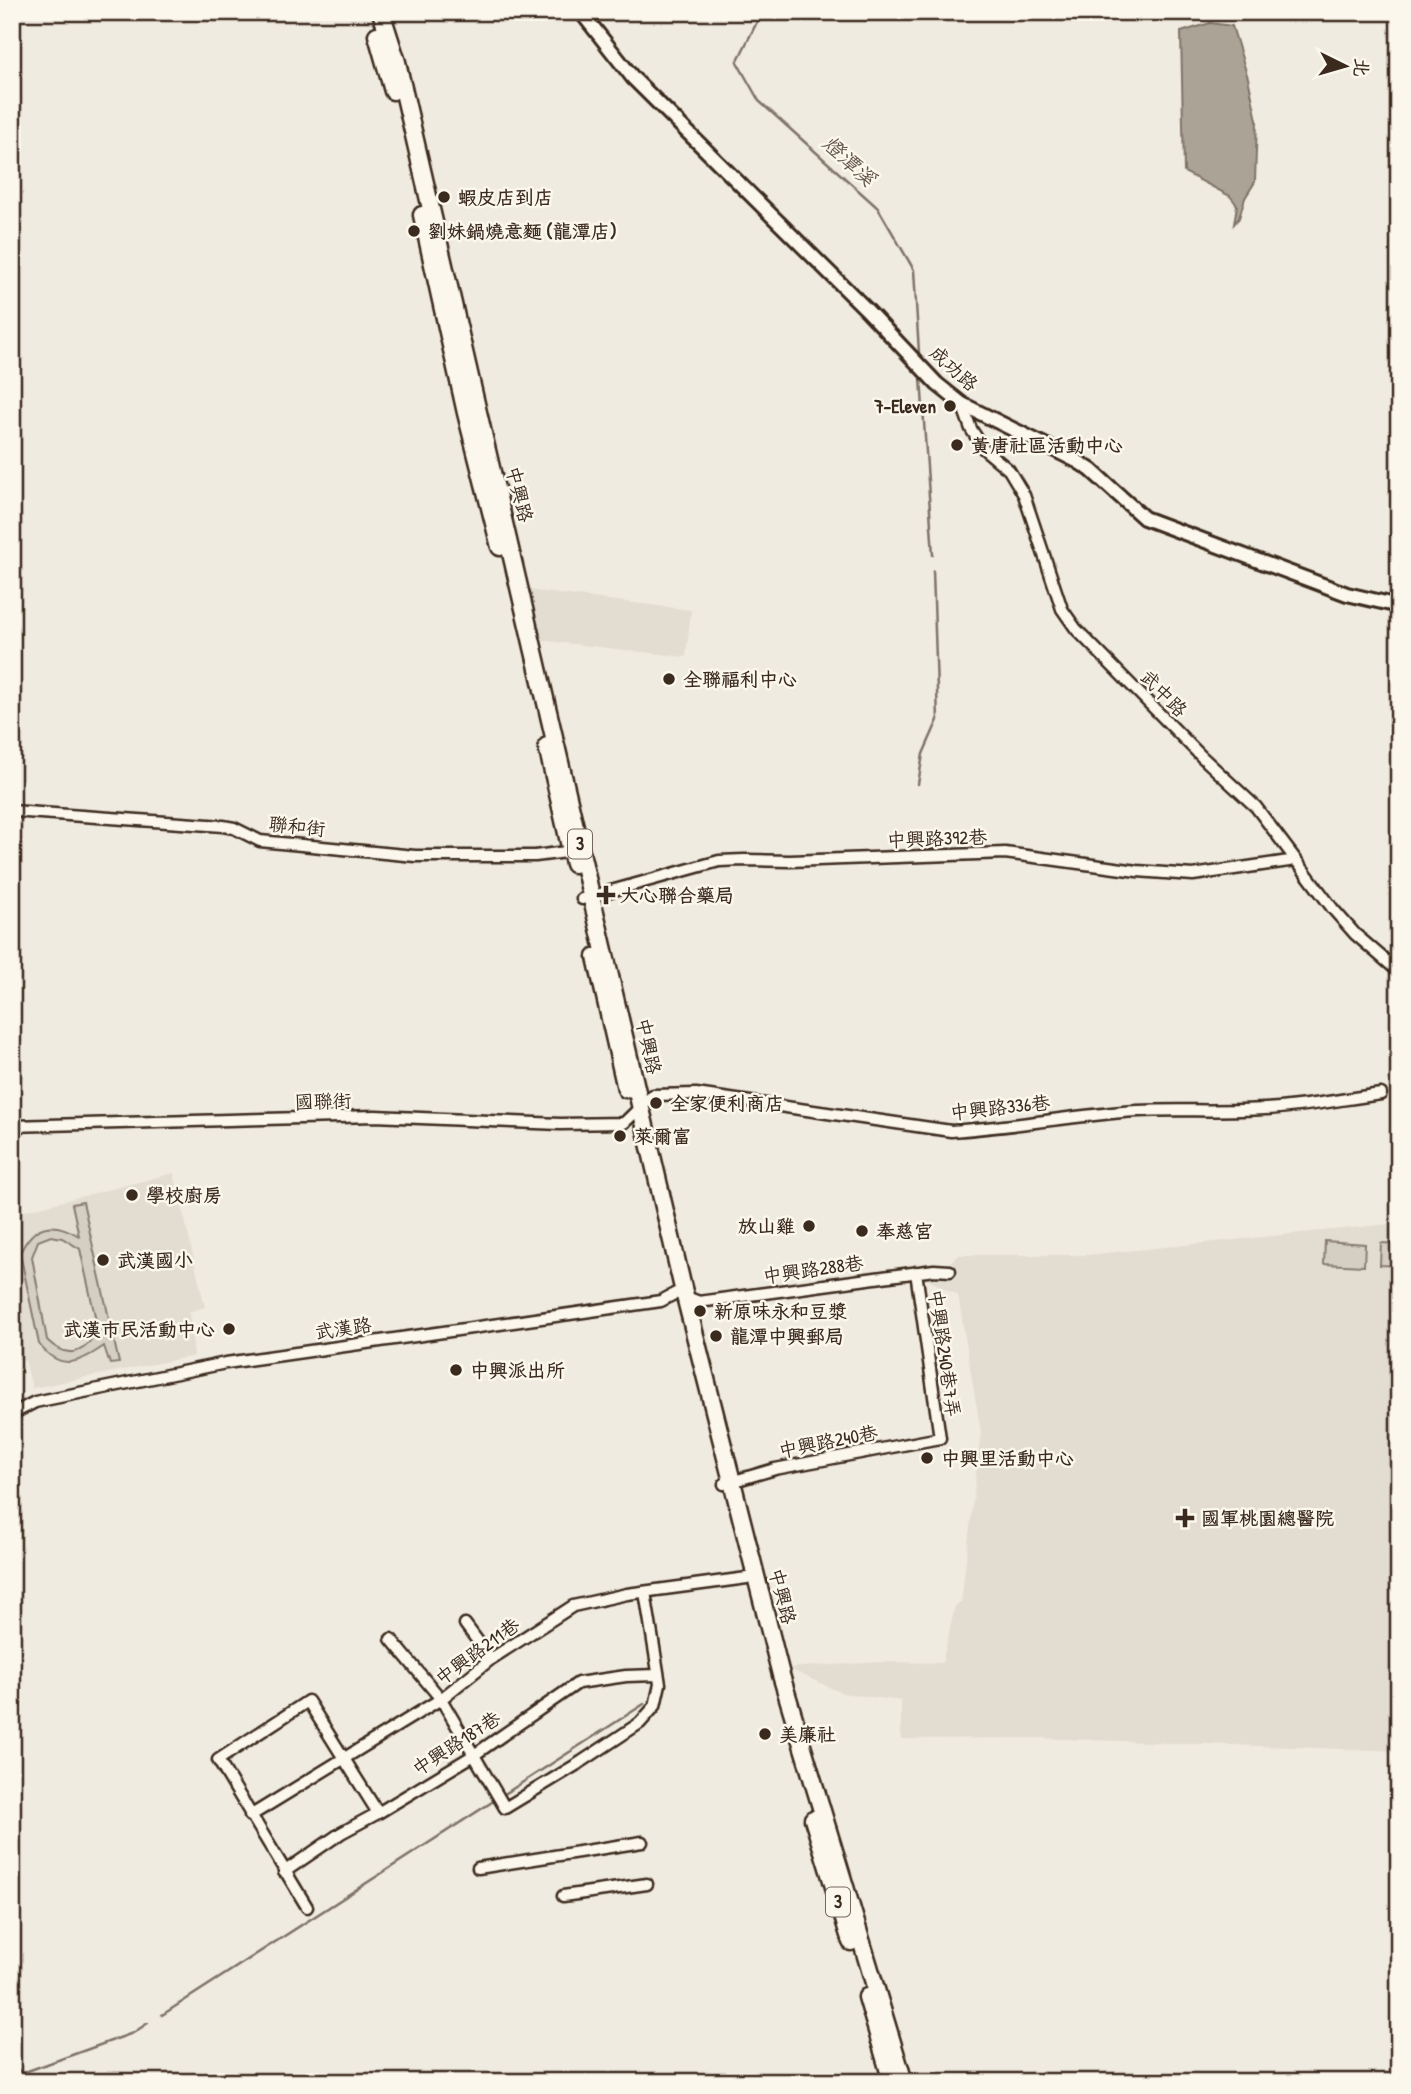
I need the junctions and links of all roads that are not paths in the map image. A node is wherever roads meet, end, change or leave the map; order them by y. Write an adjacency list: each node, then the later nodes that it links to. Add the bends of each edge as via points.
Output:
1 (371, 12): 7 (main road, 中興路 / 3)
2 (381, 12): 7 (main road, 中興路 / 3, via 447,272)
3 (581, 12): 4 (street, 成功路, via 633,78)
4 (962, 404): 5 (street, 成功路, via 1077,461 1144,518 1347,594); 8 (street, 武中路, via 984,449 1009,471 1024,495 1062,609 1076,629 1256,807)
5 (1399, 606)
6 (12, 811): 7 (street, 聯和街, via 223,826 260,841 415,856 535,856)
7 (576, 851): 9 (main road, 中興路 / 3)
8 (1296, 860): 9 (street, 中興路392巷, via 1193,875 1005,853 719,861); 10 (street, 武中路, via 1355,933)
9 (587, 897): 12 (main road, 中興路 / 3, via 610,1027)
10 (1399, 972)
11 (1381, 1094): 12 (street, 中興路336巷, via 1269,1109 1140,1111 951,1131 696,1094 653,1095)
12 (637, 1112): 13 (street, 國聯街, via 624,1123 374,1116); 16 (main road, 中興路 / 3)
13 (12, 1126)
14 (950, 1271): 15 (street, 中興路288巷)
15 (916, 1272): 16 (street, 中興路288巷, via 699,1302); 18 (street, 中興路240巷7弄)
16 (681, 1295): 17 (street, 武漢路, via 226,1363 35,1402); 19 (main road, 中興路 / 3)
17 (12, 1414)
18 (940, 1438): 19 (street, 中興路240巷)
19 (729, 1482): 20 (main road, 中興路 / 3); 38 (main road, 中興路 / 3, via 781,1675)
20 (747, 1578): 21 (street, 中興路211巷); 37 (main road, 中興路 / 3)
21 (645, 1592): 24 (street, 中興路211巷, via 573,1606); 25 (street)
22 (465, 1624): 24 (street)
23 (391, 1639): 26 (street)
24 (491, 1659): 26 (street, 中興路211巷)
25 (657, 1675): 27 (street, 中興路187巷, via 578,1683); 27 (street, via 659,1692 640,1723 581,1762 501,1801)
26 (441, 1699): 27 (street); 28 (street, 中興路211巷)
27 (474, 1755): 29 (street, 中興路187巷)
28 (344, 1758): 29 (street); 30 (street, 中興路211巷); 30 (street, via 308,1701 218,1760)
29 (378, 1813): 33 (street, 中興路187巷)
30 (250, 1816): 33 (street)
31 (642, 1842): 32 (street)
32 (478, 1868)
33 (284, 1872): 36 (street)
34 (647, 1884): 35 (street)
35 (563, 1896)
36 (307, 1907)
37 (892, 2082)
38 (904, 2082)

